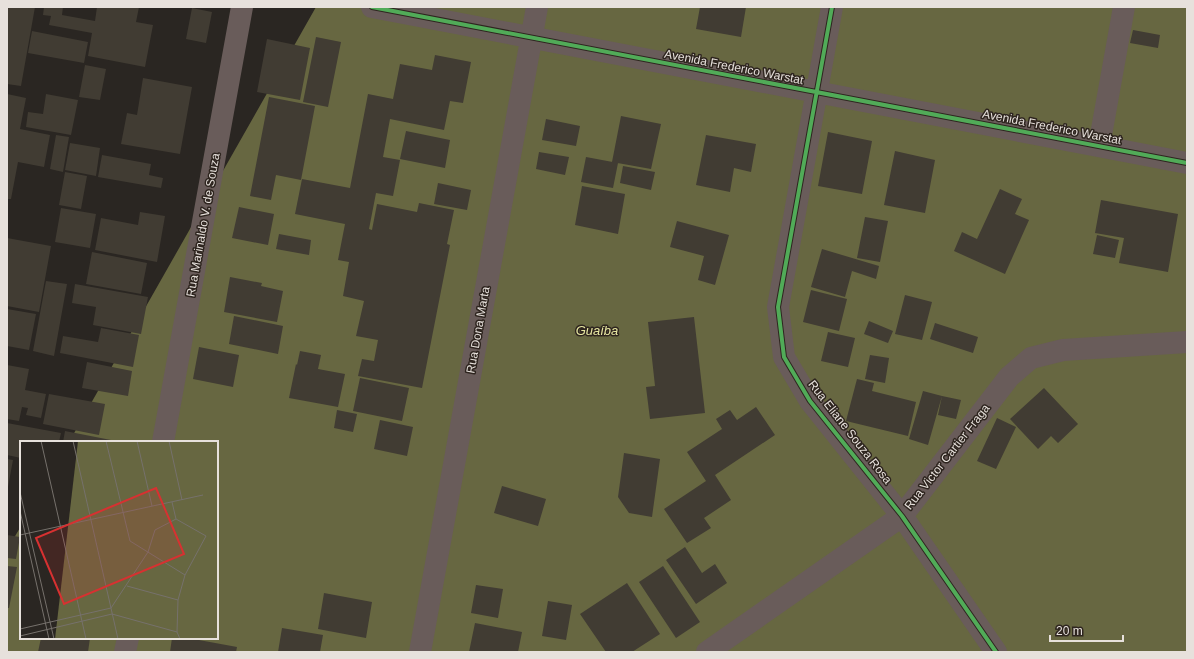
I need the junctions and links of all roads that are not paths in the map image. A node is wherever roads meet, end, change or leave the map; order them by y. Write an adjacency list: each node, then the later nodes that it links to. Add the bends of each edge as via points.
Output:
1 (242, 7): 11 (street, Rua Marinaldo V. de Souza)
2 (372, 7): 6 (street, Avenida Frederico Warstat)
3 (537, 7): 6 (street, Rua Dona Marta)
4 (832, 7): 7 (street, Rua Eliane Souza Rosa)
5 (1124, 7): 8 (street)
6 (531, 38): 7 (street, Avenida Frederico Warstat); 15 (street, Rua Dona Marta)
7 (817, 93): 8 (street, Avenida Frederico Warstat); 12 (street, Rua Eliane Souza Rosa, via 778,307 784,357 810,401)
8 (1099, 146): 9 (street, Avenida Frederico Warstat)
9 (1187, 163)
10 (1187, 342): 12 (street, Rua Victor Cartier Fraga, via 1063,350 1031,358 1009,377)
11 (163, 441)
12 (902, 516): 16 (street, Rua Victor Cartier Fraga); 17 (street, Rua Eliane Souza Rosa)
13 (128, 639): 14 (street)
14 (125, 652)
15 (420, 652)
16 (707, 652)
17 (996, 652)

